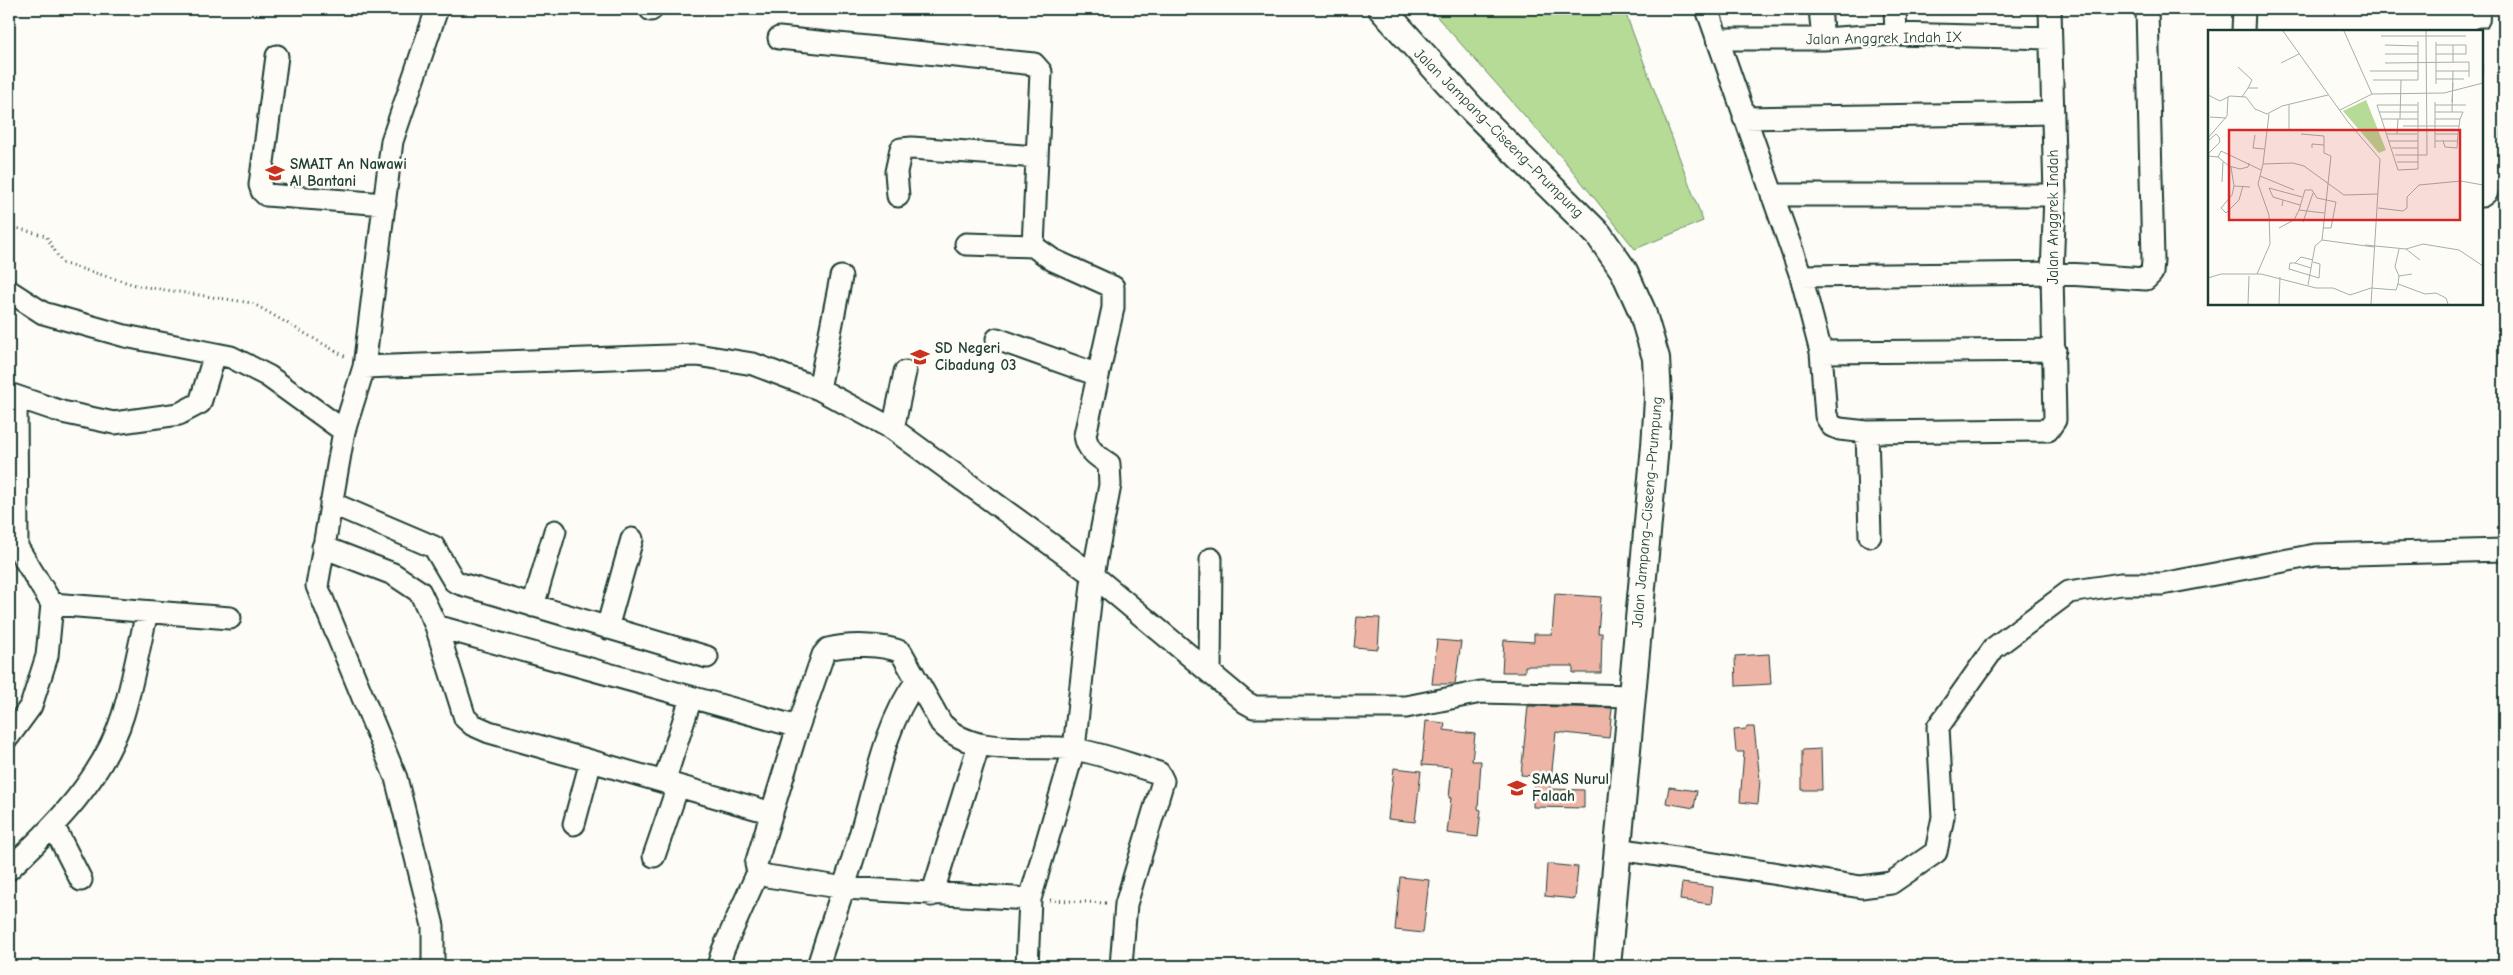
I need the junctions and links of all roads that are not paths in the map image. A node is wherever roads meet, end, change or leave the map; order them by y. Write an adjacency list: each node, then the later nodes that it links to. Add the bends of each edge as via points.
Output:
1 (436, 9): 26 (street, via 392,141)
2 (1382, 9): 62 (main road, Jalan Jampang–Ciseeng–Prumpung, via 1472,109 1599,234 1624,271 1642,311 1656,358 1658,399)
3 (1706, 9): 14 (street)
4 (1820, 9): 15 (street)
5 (1895, 9): 11 (street)
6 (2050, 9): 13 (street, Jalan Anggrek Indah)
7 (2147, 9): 29 (street, via 2152,273 2146,279)
8 (2244, 9): 10 (street)
9 (2502, 9): 16 (street, via 2501,25)
10 (2243, 30)
11 (1896, 34): 13 (street, Jalan Anggrek Indah IX); 15 (street, Jalan Anggrek Indah IX)
12 (779, 38): 21 (street, via 1034,64 1041,72)
13 (2050, 38): 18 (street, Jalan Anggrek Indah)
14 (1717, 39): 15 (street, Jalan Anggrek Indah IX); 19 (street)
15 (1823, 39)
16 (2488, 39): 20 (street)
17 (277, 56): 26 (street, via 260,185 262,191 266,195)
18 (2053, 113): 19 (street); 23 (street, Jalan Anggrek Indah)
19 (1744, 118): 22 (street)
20 (2487, 118): 24 (street, via 2489,180 2487,192)
21 (1037, 157): 25 (street, via 901,149 896,172); 28 (street)
22 (1772, 195): 23 (street); 30 (street)
23 (2055, 195): 29 (street, Jalan Anggrek Indah)
24 (2483, 195)
25 (898, 196)
26 (384, 204): 37 (street)
27 (966, 244): 28 (street)
28 (1032, 246): 39 (street, via 1053,260 1113,287 1113,308)
29 (2052, 273): 30 (street); 34 (street, Jalan Anggrek Indah)
30 (1801, 276): 35 (street)
31 (841, 277): 40 (street)
32 (9, 291): 36 (street, via 43,313 125,336)
33 (997, 339): 39 (street)
34 (2055, 350): 35 (street); 44 (street, Jalan Anggrek Indah, via 2056,412 2048,430)
35 (1821, 352): 44 (street, via 1829,421 1840,429)
36 (216, 354): 41 (street, via 200,403 179,414 114,423 62,412); 43 (street, via 231,357 268,376)
37 (364, 367): 40 (street, via 697,355 754,364); 43 (street)
38 (905, 372): 42 (street)
39 (1098, 375): 52 (street, via 1085,435 1086,444 1109,464 1110,485)
40 (819, 389): 42 (street)
41 (12, 396): 53 (street, via 17,547)
42 (893, 429): 52 (street)
43 (344, 431): 45 (street)
44 (1867, 432): 47 (street)
45 (331, 503): 49 (street); 54 (street, via 434,547 454,581)
46 (555, 531): 54 (street)
47 (1870, 536)
48 (632, 539): 58 (street)
49 (323, 547): 57 (street, via 393,574 420,592); 81 (street, via 317,586 396,778 433,926)
50 (2504, 550): 73 (street, via 2315,555 2162,584 2121,584 2069,592 1994,648 1938,727 1943,817 1936,852 1891,883 1860,887)
51 (1210, 559): 60 (street)
52 (1093, 575): 60 (street); 67 (street)
53 (52, 604): 55 (street); 65 (street, via 47,656 31,706)
54 (533, 606): 58 (street)
55 (147, 612): 56 (street); 72 (street, via 123,717 102,763)
56 (230, 618)
57 (436, 626): 63 (street); 68 (street, via 465,718 473,725)
58 (607, 628): 59 (street)
59 (707, 657)
60 (1210, 673): 62 (street, via 1254,707 1406,707 1481,692)
61 (916, 682): 64 (street, via 901,652 893,648 838,646 828,649 823,655); 66 (street, via 950,733); 78 (street, via 892,726)
62 (1631, 696): 73 (main road, Jalan Jampang–Ciseeng–Prumpung)
63 (692, 698): 64 (street); 69 (street)
64 (798, 727): 70 (street)
65 (9, 736)
66 (979, 744): 67 (street); 79 (street)
67 (1074, 750): 80 (street); 85 (street, via 1158,773 1163,781 1126,904)
68 (591, 761): 69 (street); 71 (street)
69 (671, 784): 70 (street); 74 (street)
70 (772, 813): 76 (street, via 756,864)
71 (574, 824)
72 (54, 827): 75 (street); 77 (street)
73 (1619, 849): 86 (main road, Jalan Jampang–Ciseeng–Prumpung)
74 (654, 856)
75 (9, 869)
76 (758, 872): 78 (street); 82 (street)
77 (81, 880)
78 (845, 888): 79 (street); 83 (street)
79 (932, 895): 80 (street)
80 (1030, 899): 84 (street)
81 (433, 966)
82 (718, 966)
83 (818, 966)
84 (1027, 966)
85 (1122, 966)
86 (1607, 966)

